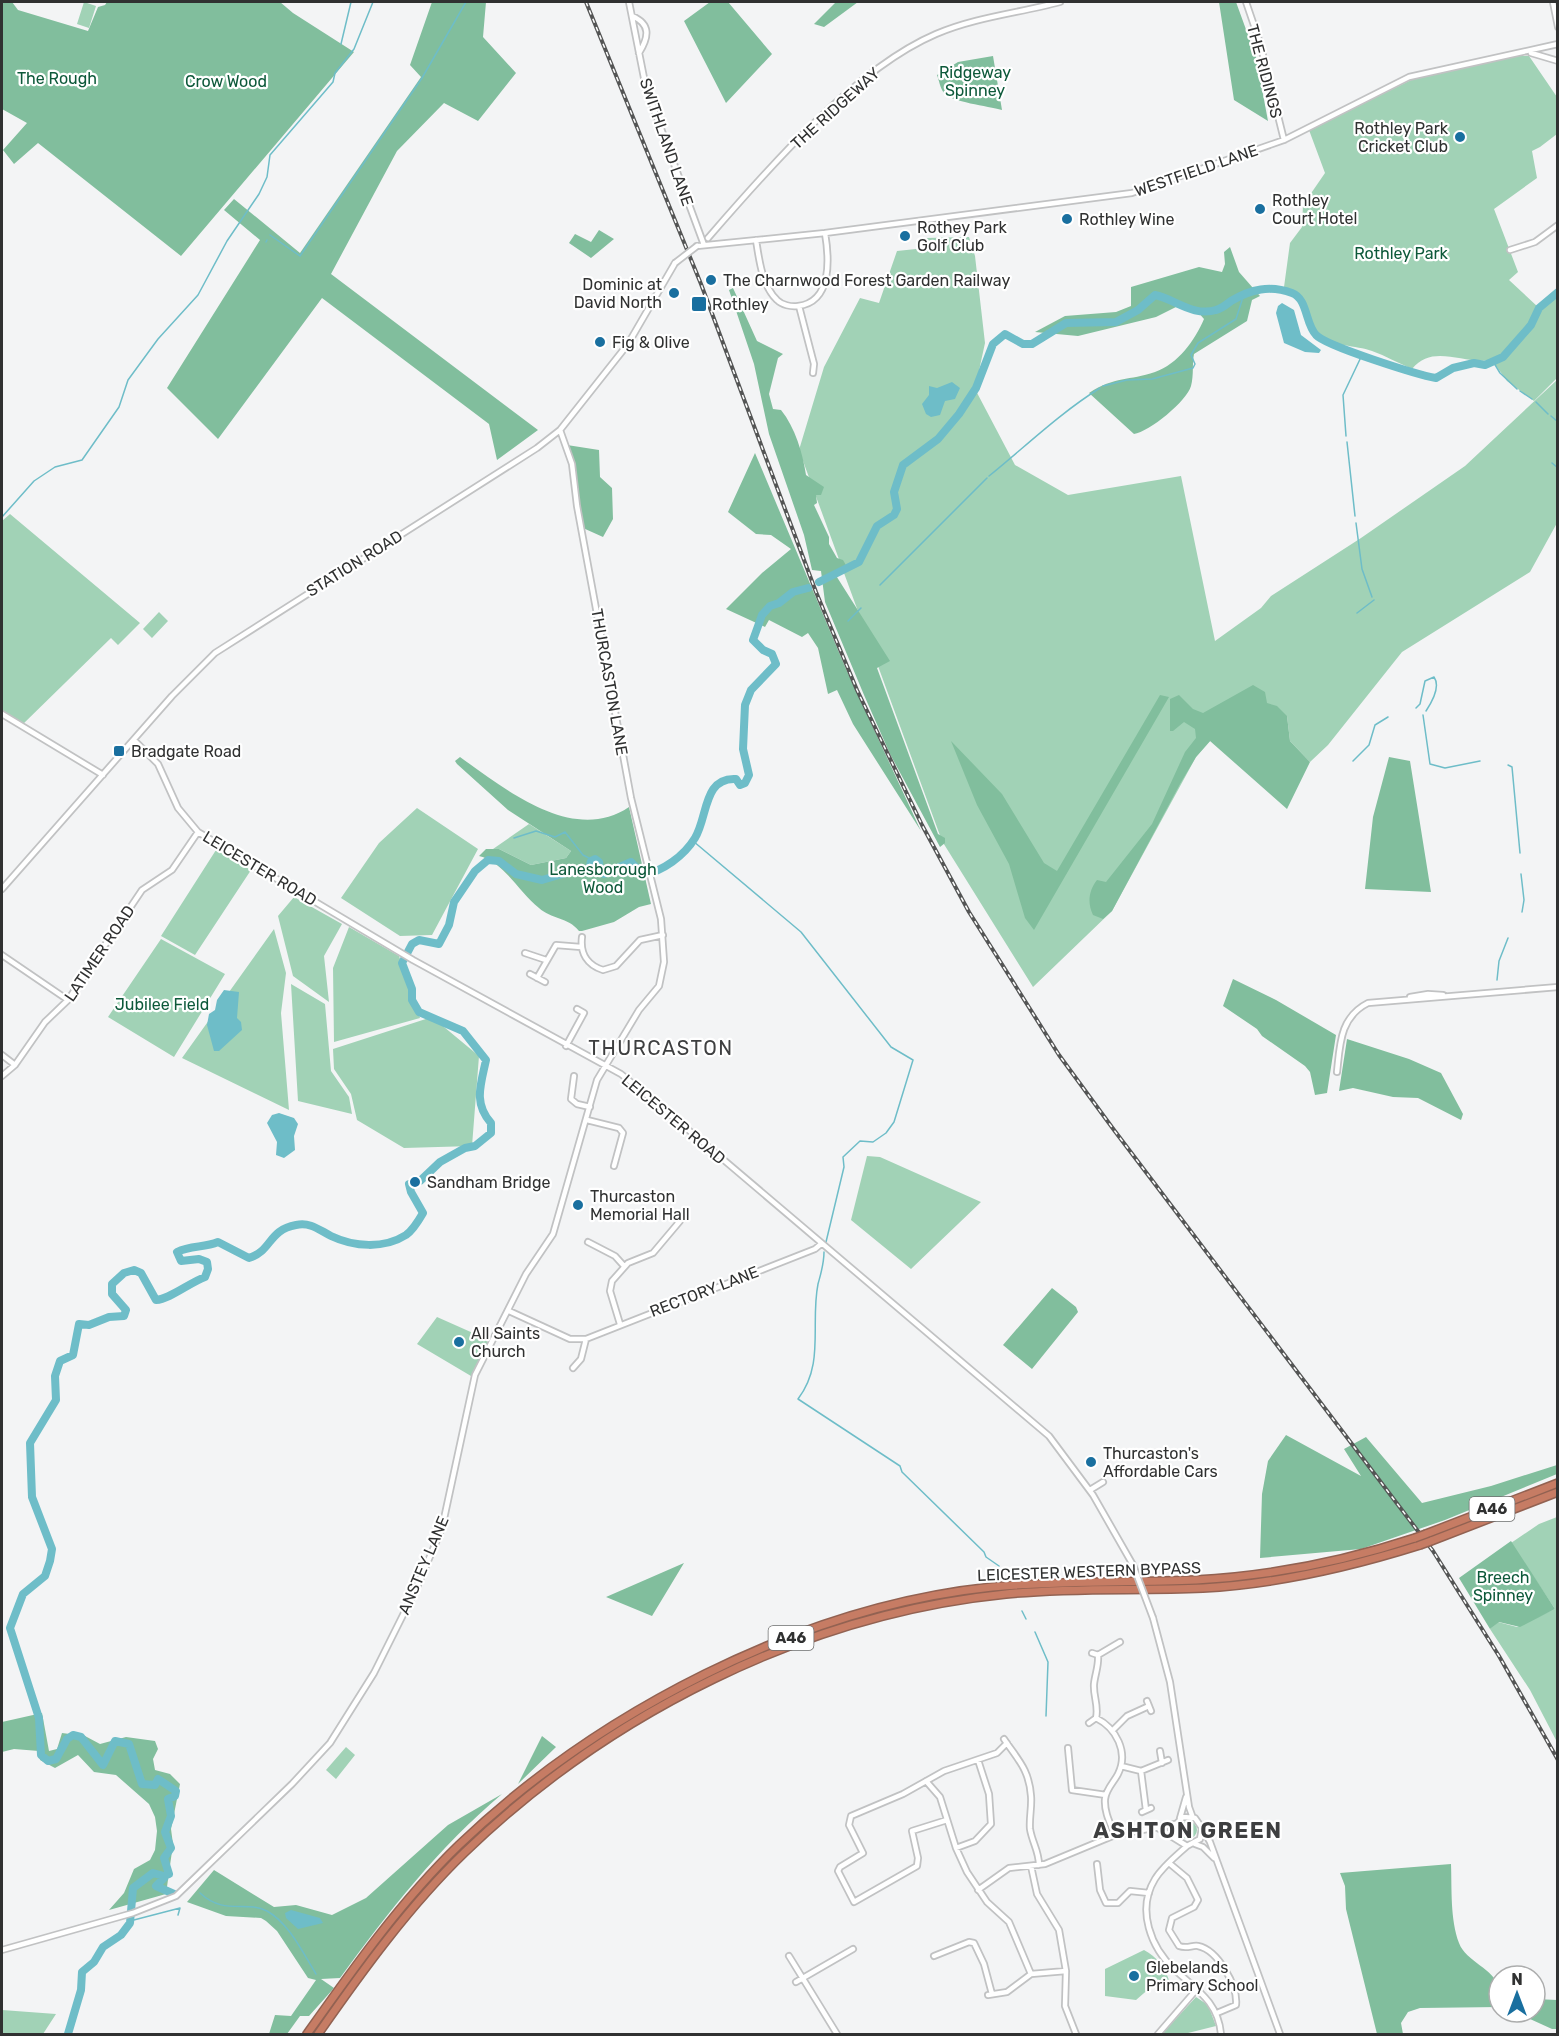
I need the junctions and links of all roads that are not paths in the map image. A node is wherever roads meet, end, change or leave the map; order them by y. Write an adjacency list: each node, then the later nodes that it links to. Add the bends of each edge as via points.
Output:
1 (628, 2): 5 (street, SWITHLAND LANE)
2 (1060, 2): 14 (street, THE RIDGEWAY, via 998,14 935,34 887,62 841,99 751,188)
3 (1246, 2): 11 (street, THE RIDINGS)
4 (1553, 2): 6 (street)
5 (632, 16): 9 (street, SWITHLAND LANE); 9 (street, via 646,26 647,39)
6 (1557, 27)
7 (1557, 44): 8 (street, WESTFIELD LANE)
8 (1528, 52): 10 (street); 11 (street, WESTFIELD LANE, via 1409,77)
9 (639, 53): 16 (street, SWITHLAND LANE, via 646,88)
10 (1557, 61)
11 (1284, 140): 13 (street, WESTFIELD LANE, via 1131,193)
12 (1557, 225): 17 (street, via 1535,242)
13 (825, 233): 15 (street, WESTFIELD LANE); 18 (street, via 829,258 824,285 811,301)
14 (708, 238)
15 (756, 240): 16 (street, WESTFIELD LANE); 18 (street, via 762,273 775,299)
16 (704, 245): 20 (street, STATION ROAD, bridge, via 675,263 628,344)
17 (1510, 250)
18 (799, 306): 19 (street)
19 (813, 373)
20 (560, 429): 22 (street, STATION ROAD, via 537,448 225,646 205,662); 26 (street, THURCASTON LANE, via 572,464 584,547)
21 (2, 714): 23 (street)
22 (134, 740): 23 (street, STATION ROAD); 24 (street, LEICESTER ROAD, via 158,764 178,808)
23 (103, 775): 25 (street, STATION ROAD)
24 (198, 832): 36 (street, LATIMER ROAD, via 172,870 142,890); 40 (street, LEICESTER ROAD)
25 (2, 889)
26 (663, 935): 28 (street, via 640,940 609,970 592,965); 43 (street, THURCASTON LANE, via 664,962 659,986 633,1018)
27 (582, 937): 28 (street)
28 (581, 947): 31 (street, via 556,945)
29 (525, 953): 31 (street)
30 (2, 955): 36 (street)
31 (546, 960): 33 (street)
32 (530, 974): 33 (street)
33 (537, 978): 34 (street)
34 (544, 982)
35 (1557, 987): 44 (street, via 1370,1002 1353,1012 1343,1029)
36 (68, 1000): 42 (street, LATIMER ROAD, via 37,1032)
37 (577, 1009): 38 (street)
38 (584, 1013): 39 (street); 40 (street)
39 (591, 1016)
40 (566, 1046): 43 (street, LEICESTER ROAD)
41 (2, 1055): 42 (street)
42 (15, 1065): 45 (street, LATIMER ROAD)
43 (606, 1067): 47 (street, ANSTEY LANE, via 597,1080); 52 (street, LEICESTER ROAD, via 621,1074 659,1105)
44 (1337, 1072)
45 (2, 1076)
46 (574, 1076): 47 (street, via 571,1100)
47 (590, 1107): 48 (street, ANSTEY LANE)
48 (588, 1120): 49 (street, via 620,1128 623,1133); 56 (street, ANSTEY LANE, via 553,1234 526,1274)
49 (614, 1166)
50 (681, 1220): 55 (street, via 653,1253)
51 (588, 1242): 53 (street)
52 (821, 1244): 57 (street, RECTORY LANE); 62 (street, LEICESTER ROAD, via 1049,1436)
53 (595, 1245): 54 (street); 55 (street)
54 (591, 1252)
55 (624, 1266): 57 (street, via 612,1281 610,1291)
56 (509, 1311): 58 (street, via 570,1339); 101 (street, ANSTEY LANE, via 475,1375 442,1528 374,1673 330,1743 180,1893 131,1913)
57 (620, 1324): 58 (street, RECTORY LANE)
58 (586, 1339): 59 (street, via 581,1359)
59 (573, 1368)
60 (1103, 1482): 62 (street)
61 (1557, 1483): 110 (highway, LEICESTER WESTERN BYPASS / A46, bridge, via 1415,1538 1325,1563 1245,1576 964,1590 863,1613 749,1655 681,1687 616,1725 547,1771 493,1815 416,1891)
62 (1091, 1492): 77 (street, LEICESTER ROAD, bridge, via 1133,1565 1153,1618 1170,1682)
63 (1557, 1492): 111 (highway, LEICESTER WESTERN BYPASS / A46, bridge, via 1420,1545 1327,1570 1241,1584 1042,1591 938,1603 864,1621 741,1667 666,1704 614,1736 557,1773 499,1821 426,1893)
64 (1120, 1642): 66 (street, via 1095,1654)
65 (1149, 1706): 68 (street, via 1127,1716)
66 (1096, 1718): 67 (street); 68 (street)
67 (1089, 1723)
68 (1113, 1730): 74 (street, via 1120,1747)
69 (1068, 1748): 78 (street, via 1072,1793)
70 (1160, 1750): 73 (street)
71 (978, 1760): 76 (street); 91 (street, via 989,1794 991,1824 975,1841); 96 (street, via 997,1753 1006,1741 1021,1760 1032,1798 1030,1827)
72 (1168, 1760): 73 (street)
73 (1162, 1763): 75 (street)
74 (1121, 1766): 75 (street); 78 (street)
75 (1141, 1771): 79 (street)
76 (926, 1781): 82 (street, via 940,1797); 82 (street, via 851,1816 848,1822 863,1853 838,1871 854,1902 917,1866 912,1831)
77 (1187, 1791): 80 (street, LEICESTER ROAD); 81 (street)
78 (1106, 1795): 86 (street, via 1106,1814)
79 (1146, 1810)
80 (1193, 1818): 81 (street); 85 (street)
81 (1180, 1819): 83 (street)
82 (947, 1820): 91 (street)
83 (1175, 1824): 84 (street); 87 (street)
84 (1156, 1827): 86 (street); 87 (street)
85 (1202, 1828): 89 (street, via 1202,1836); 93 (street)
86 (1115, 1835): 96 (street)
87 (1174, 1836): 88 (street)
88 (1178, 1842): 90 (street); 92 (street)
89 (1195, 1844): 90 (street); 93 (street)
90 (1186, 1846): 92 (street)
91 (956, 1848): 98 (street)
92 (1176, 1856): 94 (street)
93 (1216, 1860): 116 (street)
94 (1169, 1863): 99 (street); 109 (street, via 1187,1878 1200,1904 1176,1914 1169,1930 1179,1946 1196,1943 1224,1965 1236,1997 1236,2005)
95 (1097, 1864): 99 (street, via 1096,1882 1109,1904 1118,1903 1130,1891)
96 (1039, 1865): 97 (street)
97 (1031, 1866): 98 (street, via 1009,1868); 104 (street, via 1037,1894 1059,1930)
98 (978, 1890): 105 (street, via 1009,1922)
99 (1149, 1893): 108 (street, via 1146,1913 1154,1942 1174,1969)
100 (852, 1949): 106 (street)
101 (2, 1950)
102 (789, 1956): 106 (street)
103 (934, 1956): 105 (street, via 974,1943 990,1979 990,1995 1007,1992)
104 (1066, 1971): 105 (street); 113 (street, via 1065,2006)
105 (1031, 1974)
106 (802, 1978): 107 (street); 112 (street)
107 (796, 1982)
108 (1197, 1989): 109 (street); 114 (street)
109 (1217, 2013): 115 (street)
110 (307, 2034)
111 (318, 2034)
112 (837, 2034)
113 (1076, 2034)
114 (1158, 2034)
115 (1221, 2034)
116 (1280, 2034)

